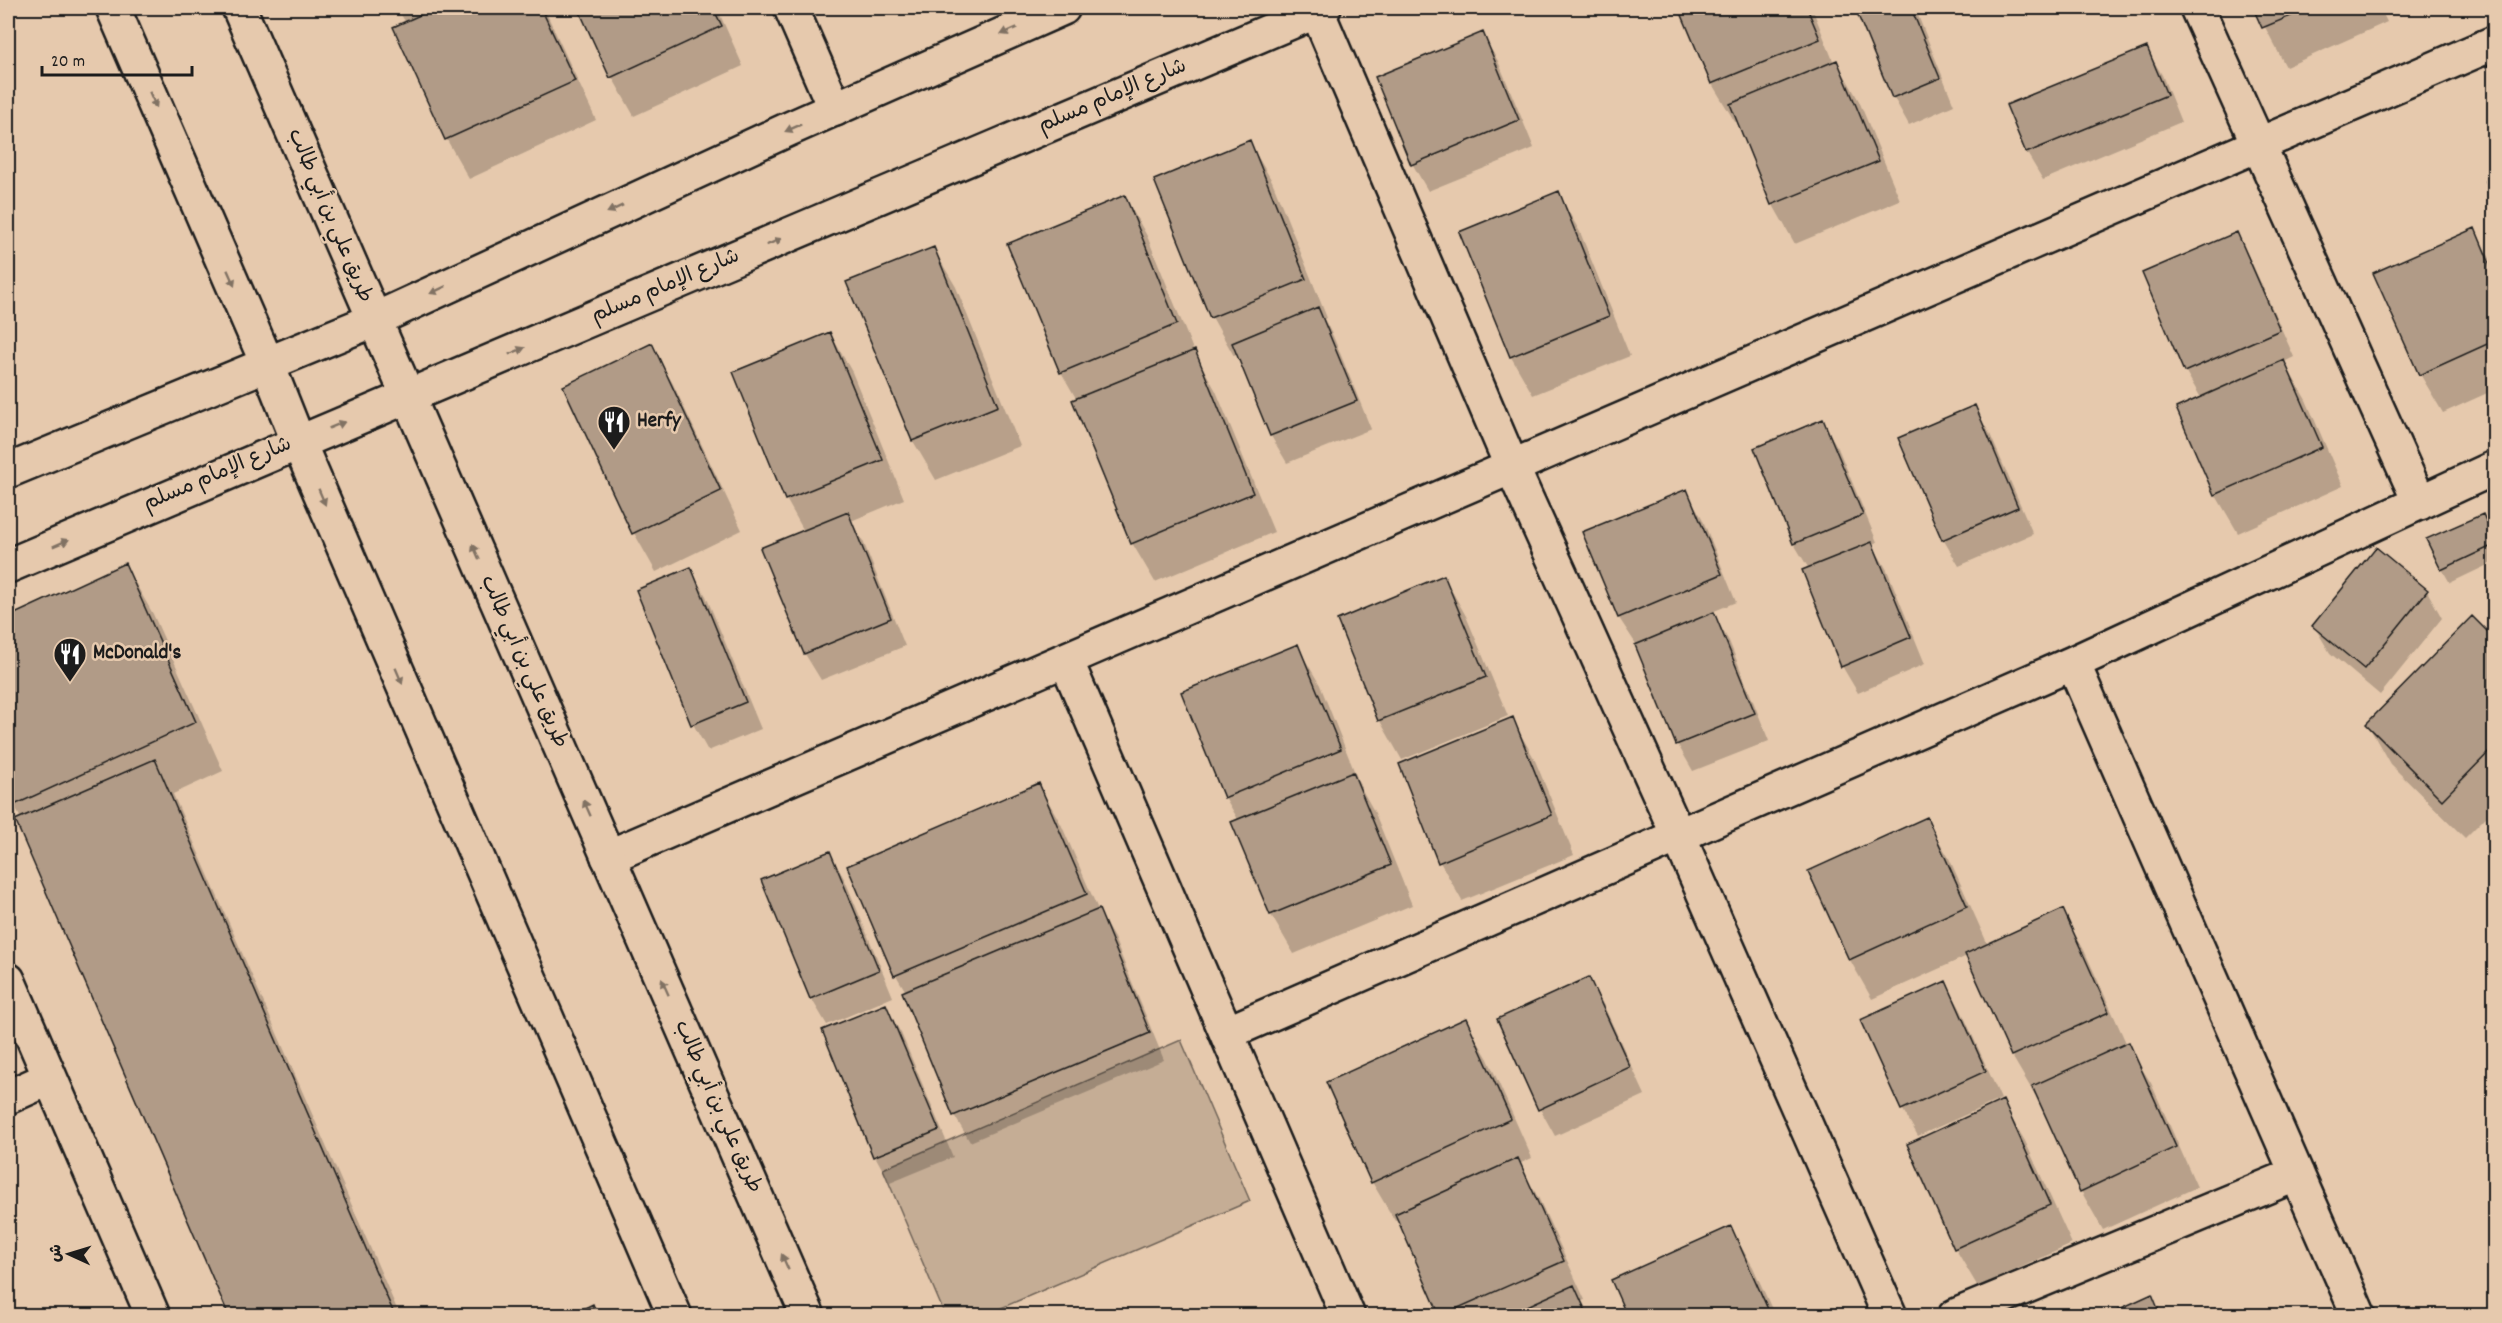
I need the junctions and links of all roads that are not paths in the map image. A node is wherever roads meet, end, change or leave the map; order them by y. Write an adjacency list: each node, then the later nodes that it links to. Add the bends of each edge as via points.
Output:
1 (113, 8): 11 (street, one-way to 11)
2 (239, 8): 10 (street, طريق علي بن أبي طالب)
3 (791, 8): 8 (street)
4 (1063, 8): 8 (street, one-way to 8)
5 (2197, 8): 9 (street)
6 (1320, 9): 12 (street, شارع الإمام مسلم, one-way to 6); 14 (street)
7 (2494, 43): 9 (street)
8 (835, 109): 10 (street, one-way to 10)
9 (2258, 147): 14 (street); 17 (street)
10 (374, 320): 11 (street); 12 (street, طريق علي بن أبي طالب)
11 (267, 363): 13 (street); 16 (street)
12 (408, 397): 13 (street, شارع الإمام مسلم, one-way to 12); 22 (street, طريق علي بن أبي طالب, one-way to 12)
13 (298, 441): 18 (street, شارع الإمام مسلم, one-way to 13); 29 (street, one-way to 29)
14 (1512, 467): 19 (street); 21 (street)
15 (2494, 468): 17 (street)
16 (8, 471)
17 (2420, 503): 20 (street)
18 (8, 566)
19 (1066, 660): 22 (street); 24 (street)
20 (2073, 663): 21 (street); 27 (street)
21 (1678, 835): 24 (street); 32 (street)
22 (608, 857): 30 (street, طريق علي بن أبي طالب, one-way to 22)
23 (8, 980): 25 (street)
24 (1227, 1033): 31 (street)
25 (50, 1078): 26 (street); 28 (street)
26 (8, 1097)
27 (2297, 1174): 33 (street); 34 (street)
28 (153, 1316)
29 (675, 1316)
30 (808, 1316)
31 (1348, 1316)
32 (1890, 1316)
33 (1955, 1316)
34 (2359, 1316)

